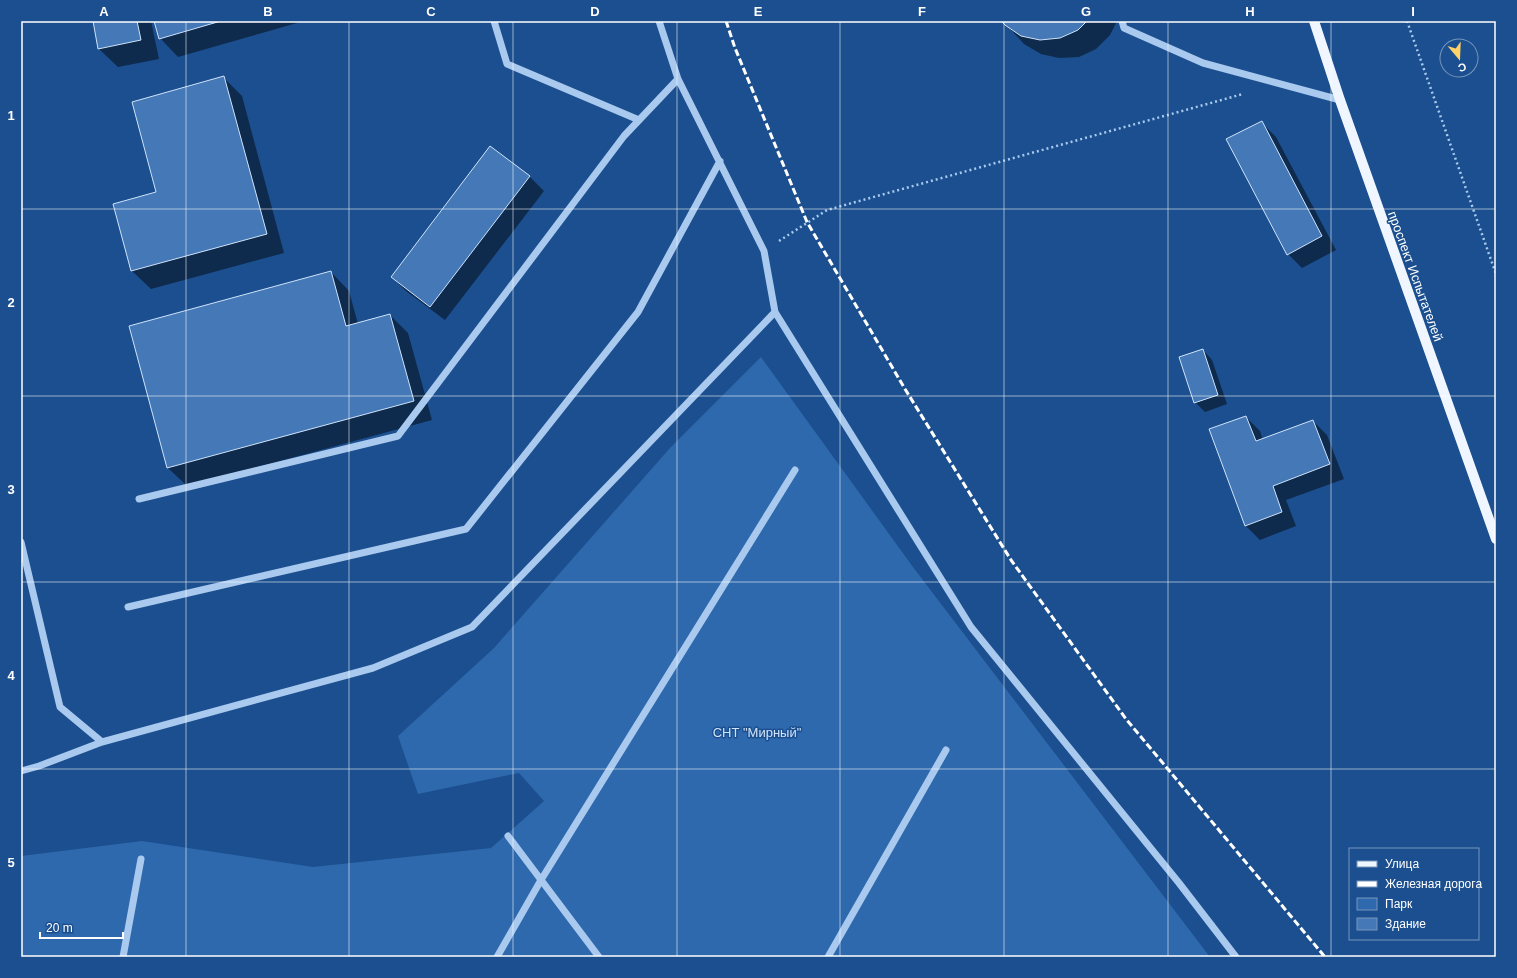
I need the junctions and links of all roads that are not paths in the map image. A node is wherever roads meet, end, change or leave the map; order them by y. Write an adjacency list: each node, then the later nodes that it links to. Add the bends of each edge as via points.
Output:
1 (494, 21): 7 (street, via 507,64)
2 (659, 21): 5 (street)
3 (1122, 21): 6 (street, via 1124,28 1203,63)
4 (1314, 21): 6 (main road, проспект Испытателей)
5 (678, 79): 7 (street); 8 (street)
6 (1340, 100): 12 (main road, проспект Испытателей)
7 (639, 120): 11 (street, via 624,136 398,436)
8 (720, 161): 9 (street, via 764,251); 14 (street, via 638,312 466,529)
9 (775, 312): 15 (street, via 472,627 373,668); 25 (street, via 970,627 1179,883)
10 (795, 470): 20 (street)
11 (139, 499)
12 (1496, 539)
13 (21, 542): 15 (street, via 60,707)
14 (128, 607)
15 (102, 742): 17 (street)
16 (946, 750): 24 (street)
17 (21, 771)
18 (508, 836): 20 (street)
19 (141, 859): 21 (street)
20 (541, 880): 22 (street); 23 (street)
21 (123, 957)
22 (497, 957)
23 (599, 957)
24 (828, 957)
25 (1236, 957)

